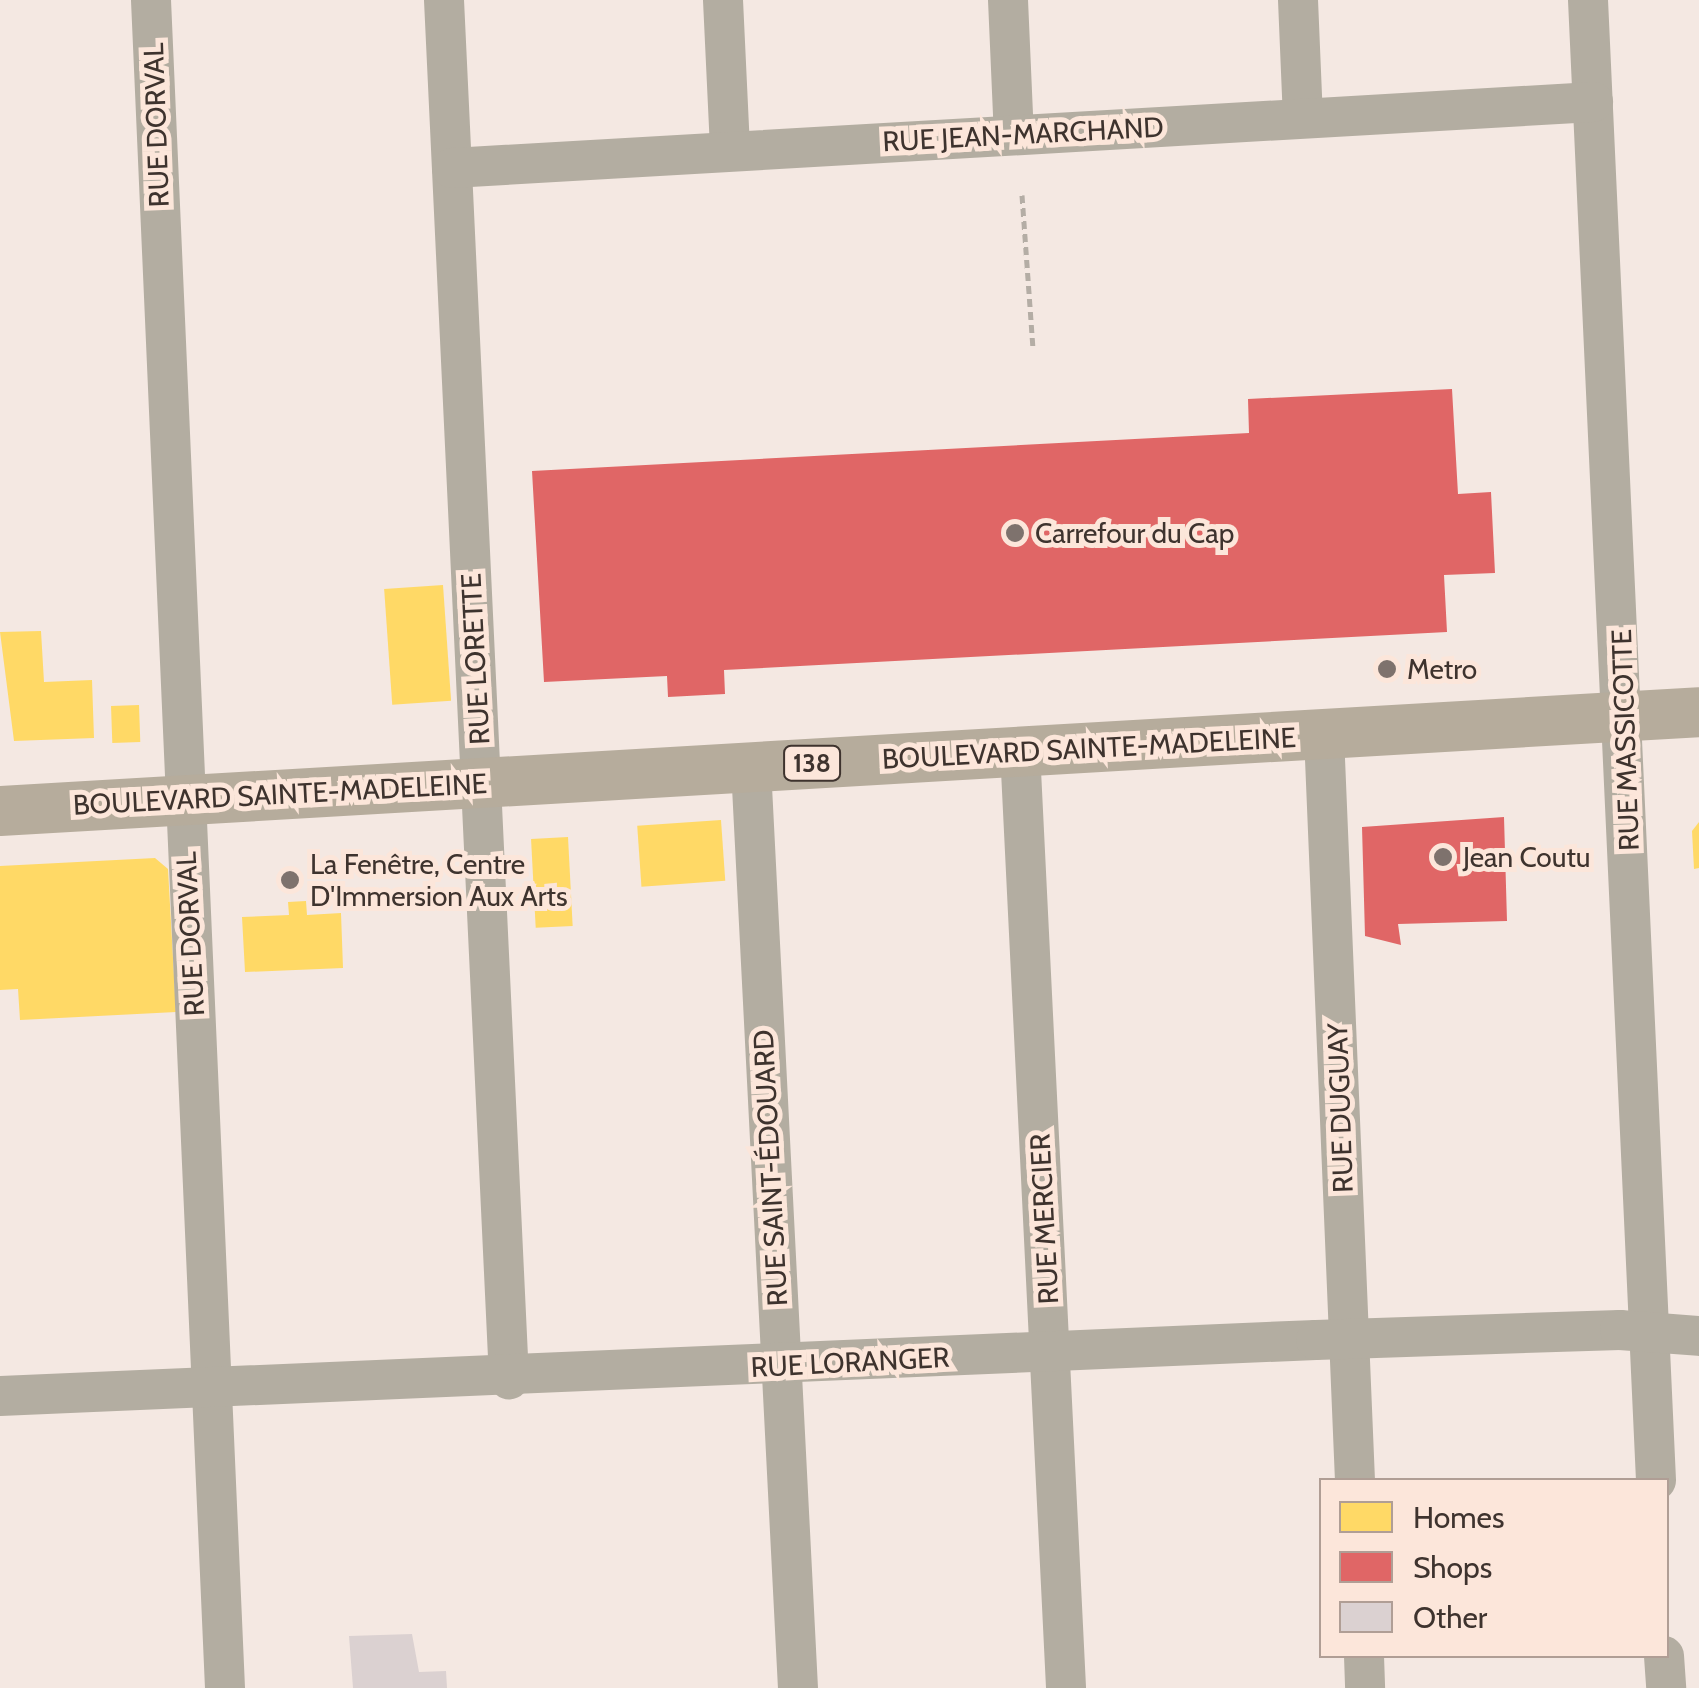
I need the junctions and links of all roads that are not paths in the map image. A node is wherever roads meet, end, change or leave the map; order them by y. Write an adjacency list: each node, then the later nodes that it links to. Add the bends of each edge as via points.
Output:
1 (151, 0): 18 (street, RUE DORVAL)
2 (444, 0): 11 (street, RUE LORETTE)
3 (723, 0): 10 (street)
4 (1008, 0): 9 (street)
5 (1298, 0): 8 (street)
6 (1588, 0): 7 (street, RUE MASSICOTTE)
7 (1593, 102): 8 (street, RUE JEAN-MARCHAND); 13 (street, RUE MASSICOTTE)
8 (1304, 117): 9 (street, RUE JEAN-MARCHAND)
9 (1014, 135): 10 (street, RUE JEAN-MARCHAND)
10 (730, 150): 11 (street, RUE JEAN-MARCHAND)
11 (452, 168): 17 (street, RUE LORETTE)
12 (1699, 712): 13 (main road, BOULEVARD SAINTE-MADELEINE / 138)
13 (1624, 716): 14 (main road, BOULEVARD SAINTE-MADELEINE / 138); 20 (street, RUE MASSICOTTE)
14 (1324, 735): 15 (main road, BOULEVARD SAINTE-MADELEINE / 138); 22 (street, RUE DUGUAY)
15 (1020, 750): 16 (main road, BOULEVARD SAINTE-MADELEINE / 138); 23 (street, RUE MERCIER)
16 (752, 767): 17 (main road, BOULEVARD SAINTE-MADELEINE / 138); 24 (street, RUE SAINT-ÉDOUARD)
17 (481, 783): 18 (main road, BOULEVARD SAINTE-MADELEINE / 138); 25 (street, RUE LORETTE)
18 (184, 798): 19 (main road, BOULEVARD SAINTE-MADELEINE / 138); 26 (street, RUE DORVAL)
19 (0, 811)
20 (1650, 1332): 21 (street, RUE LORANGER); 22 (street, RUE LORANGER); 29 (street, RUE MASSICOTTE)
21 (1699, 1336)
22 (1349, 1339): 23 (street, RUE LORANGER); 28 (street, RUE DUGUAY)
23 (1051, 1352): 24 (street, RUE LORANGER); 34 (street, RUE MERCIER)
24 (782, 1365): 25 (street, RUE LORANGER); 33 (street, RUE SAINT-ÉDOUARD)
25 (509, 1379): 26 (street, RUE LORANGER)
26 (212, 1388): 27 (street, RUE LORANGER); 32 (street, RUE DORVAL)
27 (0, 1396)
28 (1355, 1478)
29 (1656, 1478)
30 (1364, 1658): 35 (street)
31 (1664, 1658): 36 (street)
32 (226, 1688)
33 (798, 1688)
34 (1066, 1688)
35 (1366, 1688)
36 (1666, 1688)

